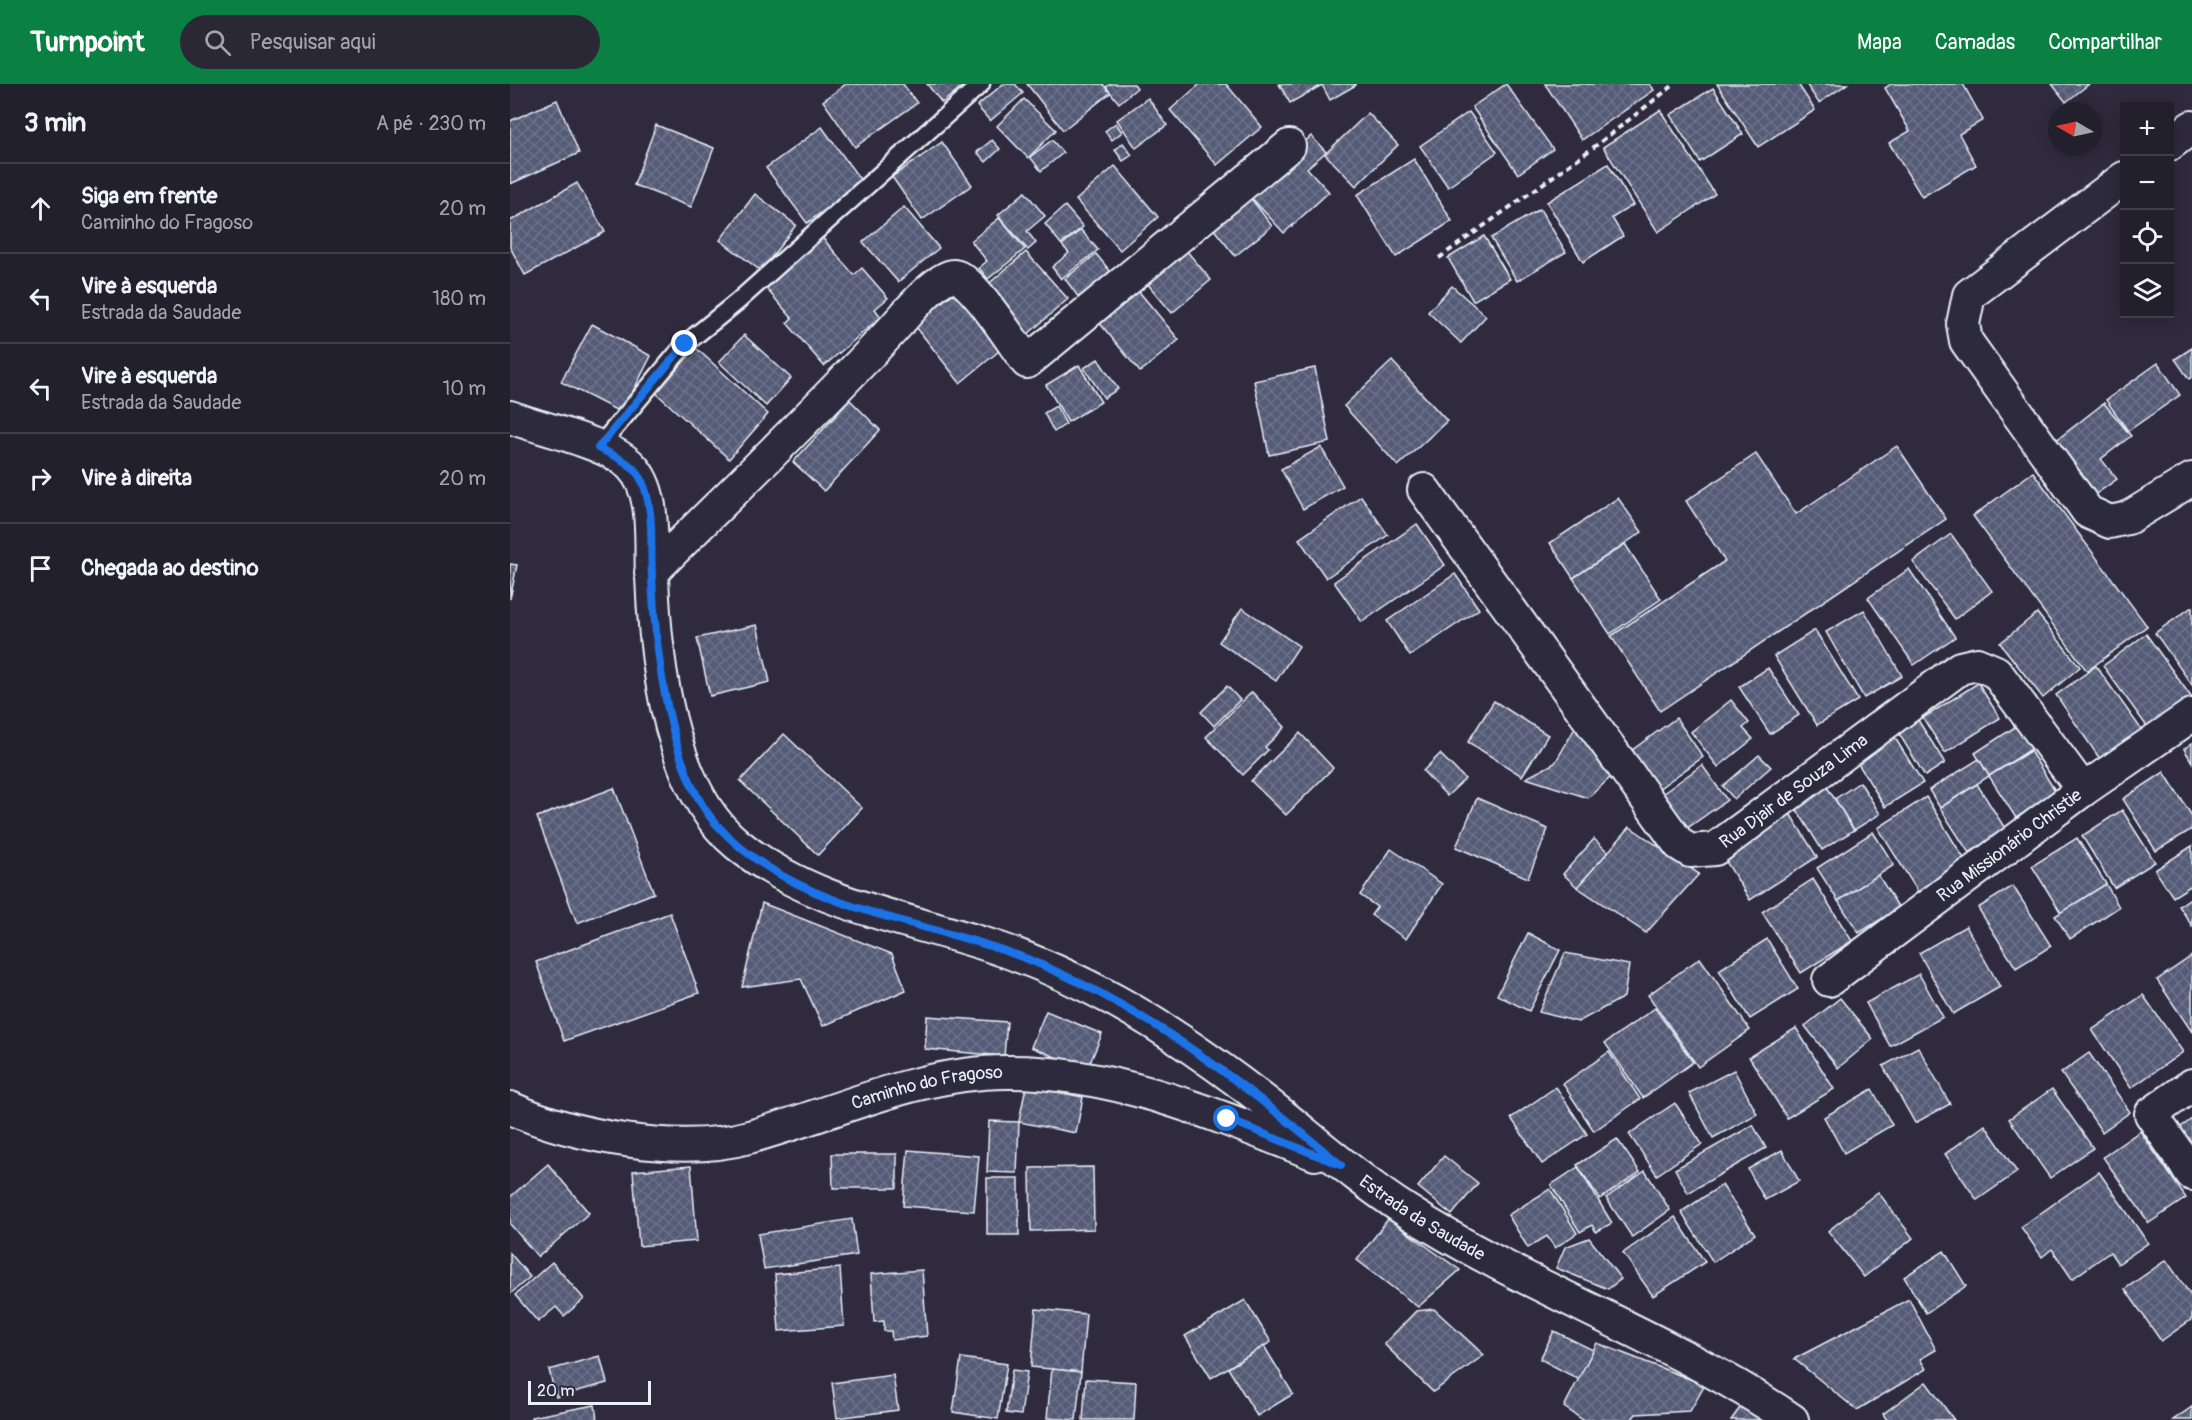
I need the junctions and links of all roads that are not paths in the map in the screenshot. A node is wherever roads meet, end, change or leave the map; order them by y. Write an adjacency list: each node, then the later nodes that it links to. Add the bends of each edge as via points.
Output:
1 (981, 84): 7 (lane, via 685,344)
2 (2192, 127): 3 (street)
3 (2174, 140)
4 (1289, 146): 10 (street, via 1027,362 974,289 961,278 948,278 921,296 836,389)
5 (2120, 181): 8 (street, via 1969,295 1963,324 1966,341 2088,512 2110,522 2128,518)
6 (517, 422): 7 (street, Estrada da Saudade)
7 (598, 448): 10 (street, Estrada da Saudade, via 629,464 642,480 648,506)
8 (2192, 478)
9 (1424, 490): 12 (street, Rua Djair de Souza Lima, via 1679,844 1690,851 1715,849 1960,669 1977,664 1996,672)
10 (651, 573): 16 (street, Estrada da Saudade, via 661,665 681,757 703,805 737,844 790,879 853,906 989,945 1044,965 1116,1001 1195,1050)
11 (2192, 715): 12 (street, Rua Missionário Christie)
12 (2084, 790): 13 (street, Rua Missionário Christie)
13 (1829, 980)
14 (2192, 1085): 17 (street, via 2151,1114)
15 (510, 1108): 16 (street, Caminho do Fragoso, via 587,1133 640,1142 694,1145 746,1138 914,1084 1006,1072 1071,1076 1135,1090 1227,1119)
16 (1341, 1165): 18 (street, Estrada da Saudade, via 1458,1242 1746,1389)
17 (2192, 1174)
18 (1792, 1420)

